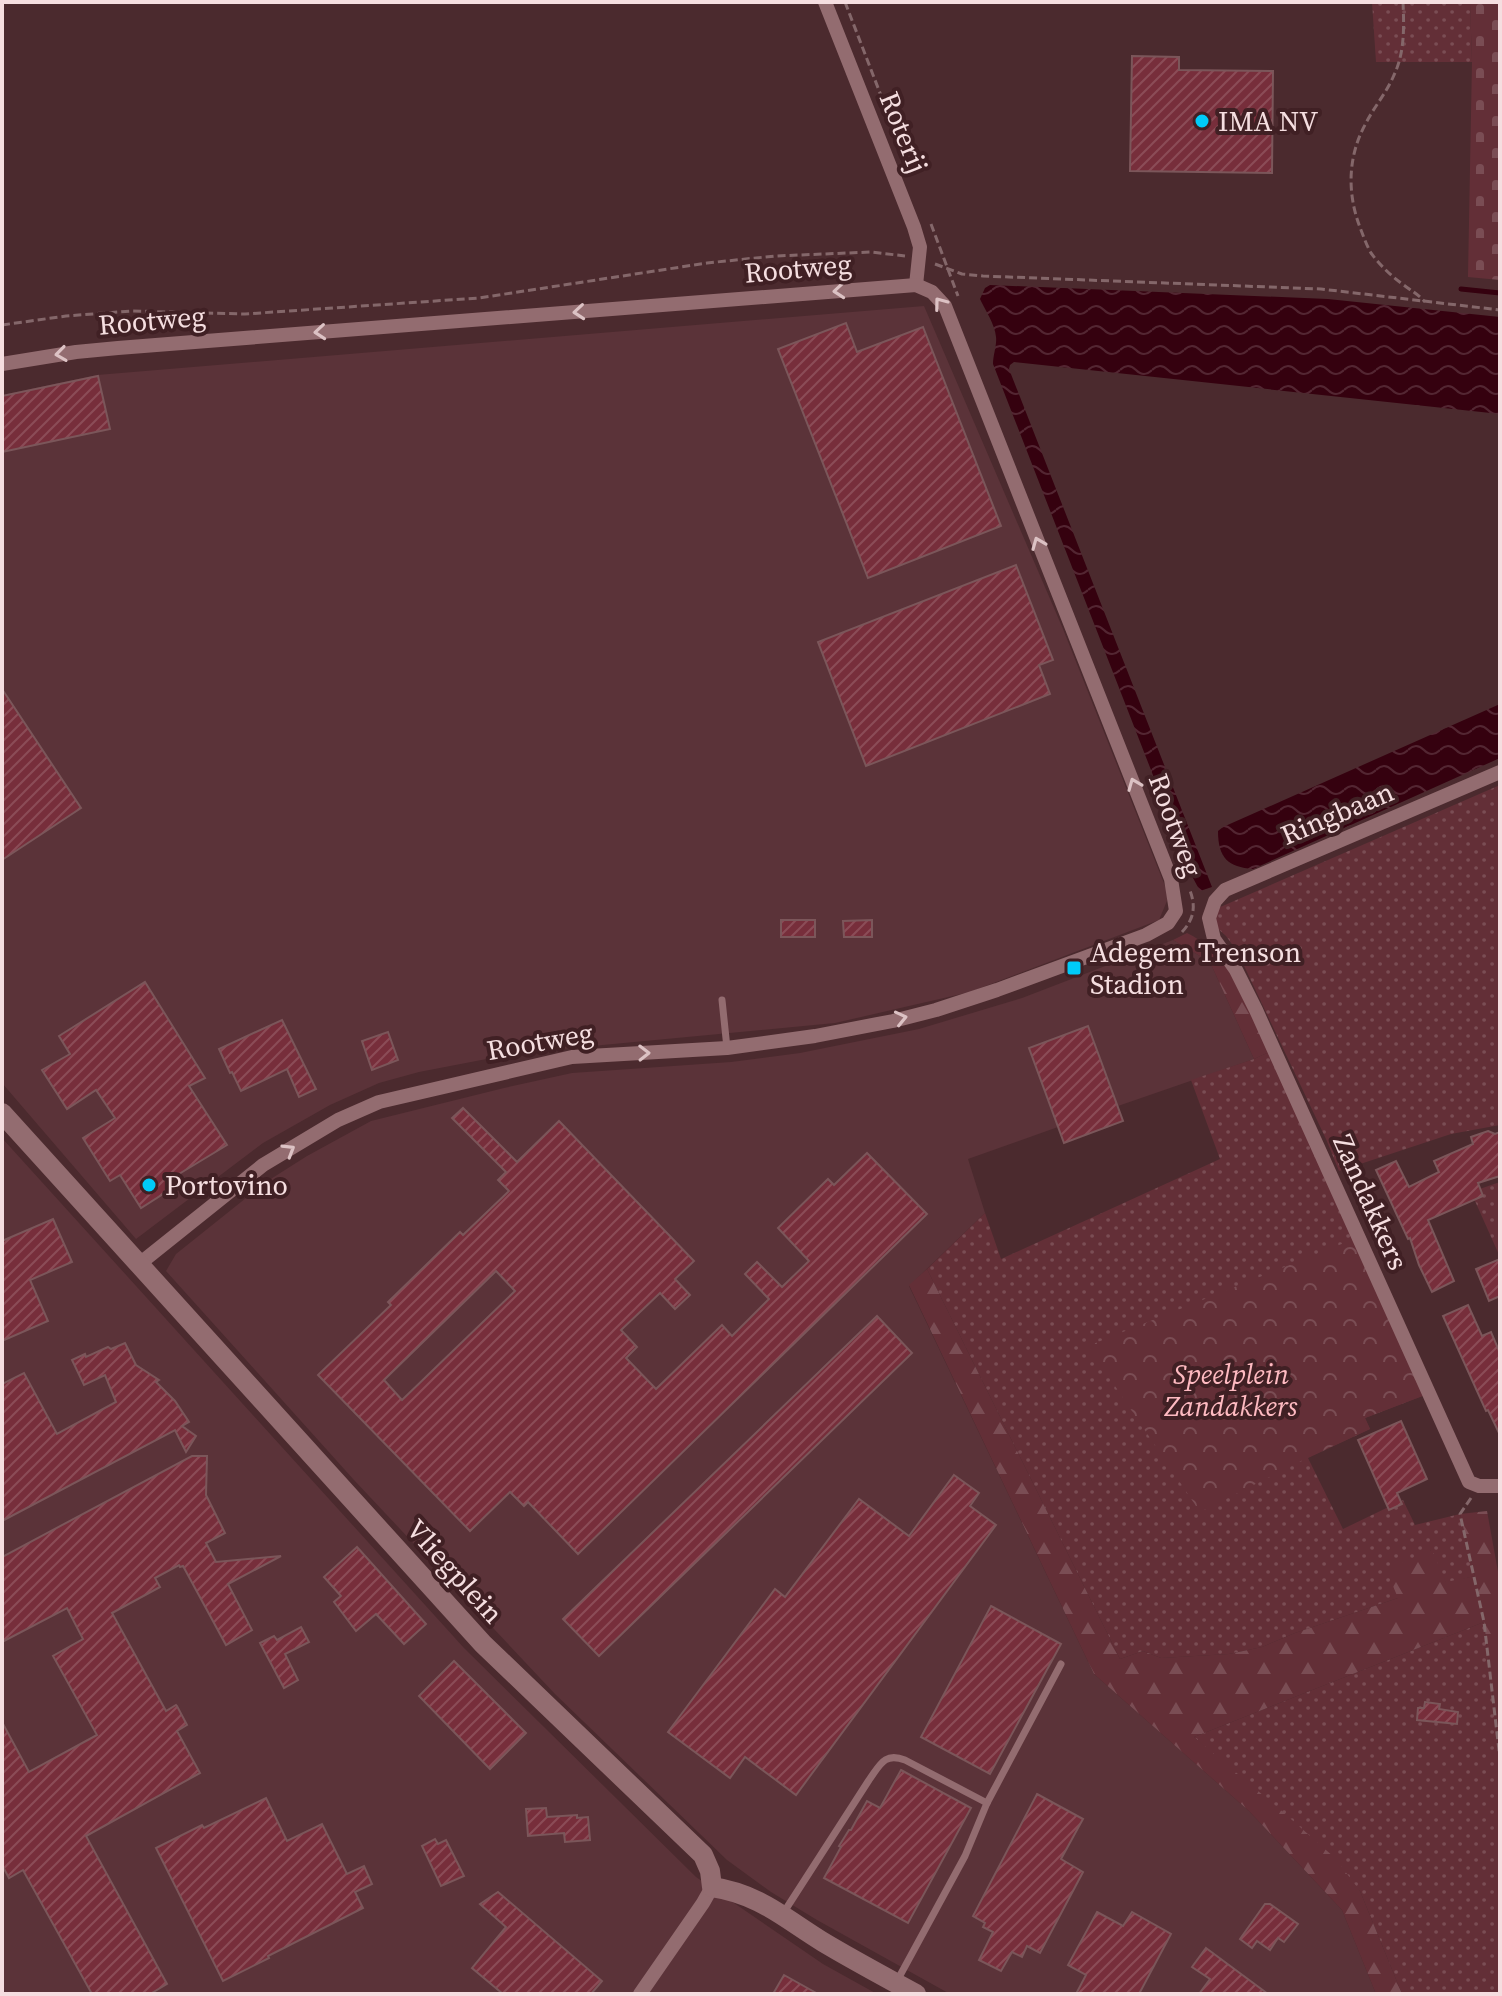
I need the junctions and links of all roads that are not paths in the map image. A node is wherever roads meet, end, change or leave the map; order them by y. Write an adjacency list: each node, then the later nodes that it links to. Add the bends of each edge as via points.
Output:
1 (825, 2): 2 (street, Roterij, via 914,227 920,247)
2 (916, 285): 3 (street, Rootweg, one-way to 3, via 118,348); 7 (street, Rootweg, one-way to 2, via 936,1010 1146,935 1168,923 1176,911 1171,879 945,306)
3 (2, 364)
4 (1500, 772): 5 (street, Ringbaan, via 1225,890)
5 (1209, 918): 10 (street, Zandakkers, via 1214,939 1256,1010 1469,1482)
6 (722, 1000): 7 (lane)
7 (727, 1048): 9 (street, Rootweg, one-way to 7, via 263,1165 379,1102 572,1057)
8 (2, 1113): 9 (street, Vliegplein)
9 (138, 1265): 13 (street, Vliegplein, via 483,1644 703,1855)
10 (1500, 1486)
11 (1061, 1664): 12 (lane)
12 (987, 1803): 14 (lane, via 896,1756 883,1760); 15 (lane, via 965,1856)
13 (712, 1887): 14 (street, via 755,1898); 16 (street)
14 (782, 1915): 15 (street)
15 (896, 1983): 17 (street)
16 (640, 1994)
17 (916, 1994)

